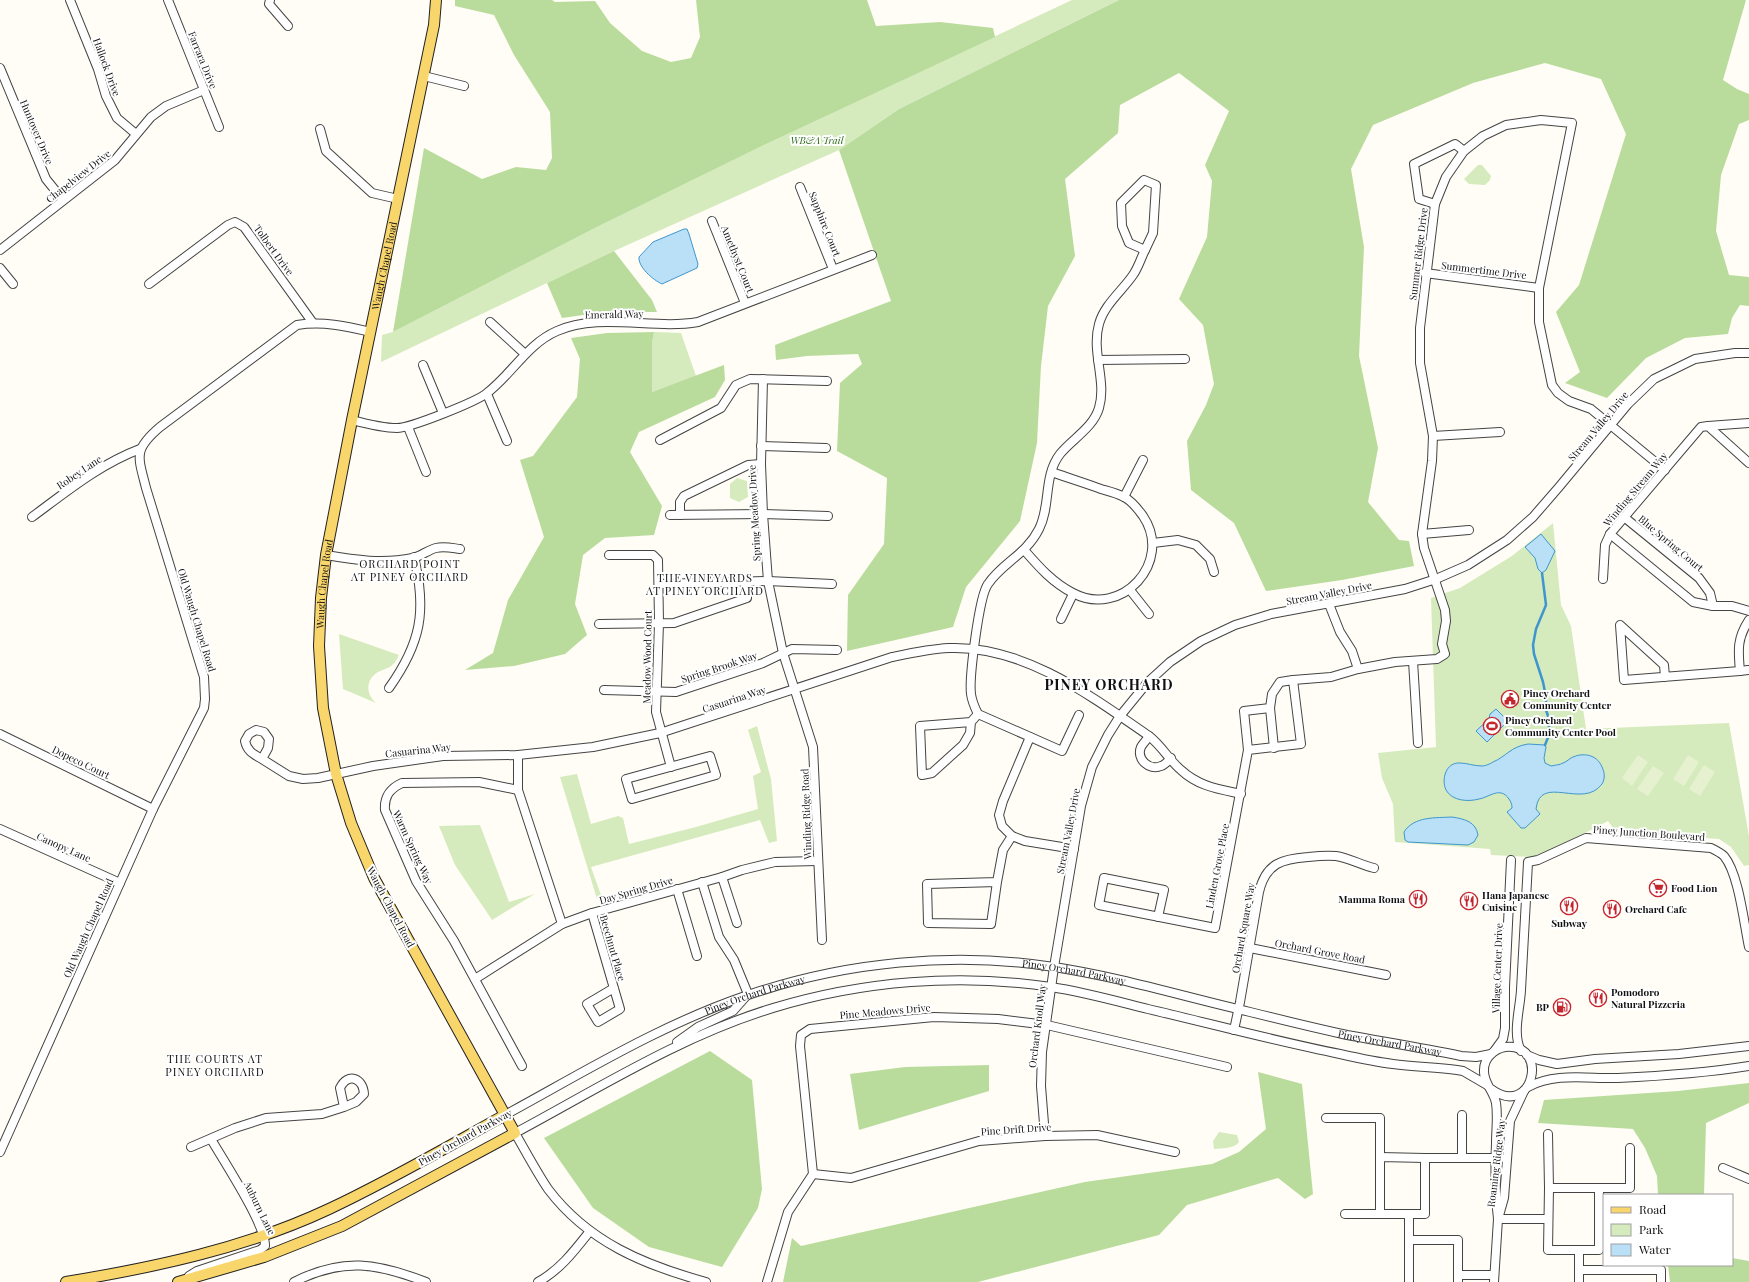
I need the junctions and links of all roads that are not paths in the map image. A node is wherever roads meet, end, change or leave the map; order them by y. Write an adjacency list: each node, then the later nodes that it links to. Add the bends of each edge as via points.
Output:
1 (70, 0): 12 (street, Hallock Drive, via 106,96 117,118)
2 (168, 0): 9 (street, Farrara Drive)
3 (270, 0): 5 (street, via 269,4)
4 (436, 0): 7 (main road, Waugh Chapel Road)
5 (288, 26)
6 (0, 68): 16 (street, Huntover Drive, via 46,179)
7 (424, 76): 8 (street); 15 (main road, Waugh Chapel Road)
8 (464, 86)
9 (204, 90): 10 (street, Farrara Drive); 12 (street, Chapelview Drive, via 166,106 151,117)
10 (219, 127)
11 (320, 129): 15 (street, via 326,151 372,193)
12 (136, 134): 16 (street, Chapelview Drive, via 115,160)
13 (1464, 151): 17 (street, Summer Ridge Drive, via 1446,176); 17 (street, via 1455,144 1414,164 1419,200); 27 (street, Summer Ridge Drive, via 1484,136 1506,125 1541,120 1572,123)
14 (800, 187): 23 (street, Sapphire Court)
15 (398, 199): 31 (main road, Waugh Chapel Road)
16 (63, 200): 19 (street, Chapelview Drive)
17 (1435, 204): 24 (street, Summer Ridge Drive)
18 (712, 221): 28 (street, Amethyst Court)
19 (0, 250)
20 (1145, 250): 20 (street, via 1153,233 1156,185 1144,180 1121,203 1122,226 1129,243); 34 (street, via 1134,274 1108,306 1099,323 1096,340)
21 (872, 255): 23 (street, Emerald Way)
22 (0, 268): 25 (street)
23 (833, 269): 28 (street, Emerald Way)
24 (1425, 273): 27 (street, Summertime Drive); 47 (street, Summer Ridge Drive, via 1420,363)
25 (13, 284)
26 (148, 284): 30 (street, Tolbert Drive, via 235,222 244,227)
27 (1539, 288): 43 (street, Summer Ridge Drive, via 1539,322 1552,385 1558,394 1591,410)
28 (745, 303): 33 (street, Emerald Way, via 684,325 598,322 577,325 557,330)
29 (490, 322): 33 (street)
30 (313, 323): 31 (street, via 335,324); 52 (street, via 297,325 288,330 160,427 149,436)
31 (371, 332): 41 (main road, Waugh Chapel Road)
32 (1749, 353): 43 (street, Stream Valley Drive, via 1695,359 1654,379 1628,404)
33 (525, 354): 39 (street, Emerald Way)
34 (1098, 360): 35 (street); 58 (street, via 1102,392 1099,410 1089,425 1059,455)
35 (1185, 360)
36 (423, 365): 40 (street)
37 (763, 379): 38 (street); 48 (street, via 750,379 736,385 721,408); 50 (street, Spring Meadow Drive)
38 (827, 381)
39 (487, 394): 40 (street, Emerald Way); 49 (street)
40 (443, 413): 45 (street, Emerald Way)
41 (352, 420): 45 (street, Emerald Way, via 387,428); 72 (main road, Waugh Chapel Road)
42 (1749, 423): 44 (street)
43 (1611, 426): 56 (street, Summer Ridge Drive); 76 (street, Stream Valley Drive, via 1533,517 1507,540 1468,565)
44 (1708, 426): 54 (street); 56 (street, Winding Stream Way, via 1701,428)
45 (408, 427): 57 (street)
46 (1500, 432): 47 (street)
47 (1433, 436): 67 (street, Summer Ridge Drive)
48 (660, 440)
49 (507, 441)
50 (761, 446): 51 (street); 55 (street, Spring Meadow Drive)
51 (826, 448)
52 (140, 449): 64 (street, Robey Lane, via 93,472); 124 (street, Old Waugh Chapel Road, via 139,462 146,488 204,677 205,690 204,708 200,718)
53 (1143, 460): 59 (street)
54 (1749, 463)
55 (761, 464): 60 (street, Spring Meadow Drive); 62 (street, via 748,465 684,496 680,502)
56 (1665, 470): 65 (street, Winding Stream Way)
57 (426, 472)
58 (1052, 472): 59 (street); 71 (street, via 1047,488 1046,512 1039,530)
59 (1124, 497): 69 (street, via 1138,507 1150,525)
60 (763, 514): 62 (street); 63 (street); 78 (street, Spring Meadow Drive)
61 (670, 515): 62 (street)
62 (680, 515)
63 (828, 516)
64 (32, 517)
65 (1624, 517): 68 (street, Winding Stream Way); 85 (street, Blue Spring Court, via 1699,578 1710,592)
66 (1468, 530): 67 (street)
67 (1422, 534): 76 (street, Summer Ridge Drive, via 1424,548)
68 (1610, 534): 77 (street, Winding Stream Way, via 1605,545); 85 (street, via 1693,602)
69 (1153, 543): 75 (street, via 1178,540 1196,546 1210,559); 82 (street, via 1145,573)
70 (460, 550): 74 (street, via 436,548)
71 (1025, 551): 83 (street, via 1048,576); 93 (street, via 999,571 987,585)
72 (326, 555): 74 (street, via 373,562); 121 (main road, Waugh Chapel Road, via 319,646 323,708)
73 (609, 555): 80 (street, Meadow Wood Court, via 653,555 658,560)
74 (414, 557): 101 (street, via 420,581 419,626 413,648)
75 (1214, 572)
76 (1436, 579): 84 (street, Stream Valley Drive, via 1405,589); 95 (street, via 1445,610 1442,644 1445,654 1438,659)
77 (1604, 579)
78 (768, 581): 79 (street); 81 (street); 94 (street, Spring Meadow Drive)
79 (747, 582): 80 (street); 90 (street, via 747,598 674,623)
80 (659, 584): 90 (street, Meadow Wood Court)
81 (832, 584)
82 (1130, 590): 83 (street, via 1111,598 1092,599); 87 (street)
83 (1073, 594): 88 (street)
84 (1329, 604): 96 (street); 108 (street, Stream Valley Drive, via 1271,614 1235,625 1201,641 1170,662 1147,683)
85 (1713, 606): 86 (street, via 1732,606)
86 (1749, 611)
87 (1149, 614)
88 (1061, 619)
89 (1749, 620): 98 (street, via 1742,631 1738,649)
90 (659, 623): 91 (street); 104 (street, Meadow Wood Court)
91 (599, 624)
92 (838, 650): 94 (street, Spring Brook Way, via 792,649)
93 (974, 650): 103 (street, Casuarina Way, via 950,648 892,657); 106 (street, via 971,694); 108 (street, Casuarina Way, via 1008,656 1039,667 1071,684)
94 (783, 653): 103 (street, Spring Meadow Drive); 104 (street, Spring Brook Way, via 763,663 676,692)
95 (1413, 661): 96 (street); 114 (street)
96 (1358, 669): 100 (street, via 1331,676)
97 (1749, 670): 98 (street)
98 (1740, 671): 99 (street)
99 (1665, 677): 99 (street, via 1664,665 1620,625 1624,680)
100 (1293, 680): 105 (street, via 1280,682 1272,694); 115 (street, via 1301,744)
101 (389, 688)
102 (604, 690): 104 (street, Spring Brook Way)
103 (794, 690): 110 (street, Casuarina Way); 129 (street, Winding Ridge Road, via 813,747)
104 (658, 691): 110 (street, Meadow Wood Court, via 656,712)
105 (1270, 708): 115 (street); 116 (street, Linden Grove Place, via 1244,711)
106 (978, 714): 109 (street); 113 (street)
107 (1079, 715): 113 (street, via 1062,751)
108 (1120, 716): 112 (street, Casuarina Way); 127 (street, Stream Valley Drive, via 1092,767 1081,806)
109 (971, 722): 109 (street, via 920,726 922,775 932,773 963,745 970,733)
110 (660, 732): 117 (street, Casuarina Way, via 593,747); 120 (street, Meadow Wood Court)
111 (0, 734): 124 (street, Dopeco Court)
112 (1149, 736): 118 (street, Casuarina Way); 118 (street, via 1141,748 1142,761 1156,768)
113 (1030, 737): 126 (street, via 999,815 1002,826)
114 (1418, 743)
115 (1274, 748): 116 (street)
116 (1248, 750): 123 (street, Linden Grove Place)
117 (518, 755): 121 (street, Casuarina Way, via 443,756); 122 (street)
118 (1171, 758): 123 (street, Casuarina Way, via 1180,770 1194,780 1208,787)
119 (262, 759): 121 (street, Casuarina Way, via 289,776 303,779)
120 (671, 767): 120 (street, via 626,779 632,799 716,775 710,756)
121 (336, 774): 163 (main road, Waugh Chapel Road, via 351,823 374,878)
122 (518, 790): 139 (street); 146 (street, Warm Spring Way, via 479,782 402,783 388,793 385,801 385,810 416,881)
123 (1241, 794): 137 (street, Linden Grove Place, via 1215,928)
124 (153, 809): 134 (street, Old Waugh Chapel Road)
125 (0, 829): 134 (street, Canopy Lane)
126 (1012, 836): 127 (street, via 1025,841); 133 (street, via 1003,850)
127 (1074, 849): 144 (street, Stream Valley Drive)
128 (1511, 860): 155 (street, Village Center Drive, via 1505,1028 1503,1039)
129 (817, 861): 131 (street, Day Spring Drive, via 775,862); 140 (street, Winding Ridge Road)
130 (1374, 868): 142 (street, Orchard Square Way, via 1335,856 1288,858 1276,863 1265,874 1261,883)
131 (722, 877): 132 (street, Day Spring Drive); 138 (street)
132 (702, 882): 135 (street, Day Spring Drive); 149 (street, via 719,937 734,960)
133 (998, 882): 133 (street, via 927,884 928,923 991,924)
134 (120, 883): 170 (street, Old Waugh Chapel Road)
135 (677, 889): 136 (street, Day Spring Drive); 143 (street)
136 (592, 913): 139 (street, Day Spring Drive); 148 (street, Beechnut Place)
137 (1158, 917): 137 (street, Linden Grove Place, via 1164,890 1104,878 1099,905)
138 (737, 923)
139 (562, 924): 146 (street, Day Spring Drive)
140 (822, 940)
141 (1749, 947): 156 (street, Piney Junction Boulevard, via 1730,866 1723,855 1711,848 1586,838 1528,862 1517,1028 1518,1045)
142 (1250, 948): 145 (street, Orchard Grove Road); 150 (street, Orchard Square Way)
143 (697, 956)
144 (1054, 967): 147 (street, Orchard Knoll Way); 149 (street, Piney Orchard Parkway, via 975,960 888,964 846,969); 150 (street, Piney Orchard Parkway)
145 (1386, 975)
146 (475, 979): 157 (street, Warm Spring Way)
147 (1052, 987): 151 (street, Orchard Knoll Way); 152 (street, Piney Orchard Parkway); 154 (street, Piney Orchard Parkway, via 940,980 849,990 773,1008)
148 (614, 988)
149 (748, 994): 154 (street, via 733,1011 698,1027); 163 (street, Piney Orchard Parkway, via 696,1014)
150 (1239, 1010): 152 (street, Orchard Square Way); 155 (street, Piney Orchard Parkway, via 1461,1056 1476,1058)
151 (1047, 1025): 159 (street, Pine Meadows Drive); 168 (street, Orchard Knoll Way, via 1042,1052 1041,1086); 180 (street, Pine Meadows Drive, via 998,1019 934,1017 810,1029 801,1035 800,1046)
152 (1234, 1030): 160 (street, Piney Orchard Parkway, via 1391,1064 1463,1071)
153 (1749, 1046): 156 (street, Piney Orchard Parkway, via 1556,1064 1539,1060)
154 (670, 1049): 166 (street, Piney Orchard Parkway)
155 (1493, 1052): 156 (street, Piney Orchard Parkway, via 1508,1047); 160 (street, via 1486,1060 1484,1069 1484,1077)
156 (1523, 1052): 161 (street, via 1530,1059 1533,1074)
157 (522, 1066)
158 (1749, 1066): 161 (street, Piney Orchard Parkway, via 1682,1075 1557,1078 1535,1083)
159 (1226, 1067)
160 (1489, 1087): 161 (street, Piney Orchard Parkway, via 1504,1096 1519,1094); 177 (street, Roaming Ridge Way, via 1496,1103)
161 (1527, 1088): 178 (street, Roaming Ridge Way, via 1510,1121)
162 (344, 1107): 169 (street, via 322,1114 266,1118)
163 (505, 1115): 166 (main road, Waugh Chapel Road); 190 (main road, Piney Orchard Parkway, via 402,1172 328,1209)
164 (1462, 1115): 176 (street)
165 (1326, 1118): 174 (street, via 1380,1118)
166 (515, 1133): 189 (street, via 548,1188 568,1212); 197 (main road, Piney Orchard Parkway, via 342,1226 252,1261)
167 (1548, 1134): 182 (street)
168 (1045, 1136): 173 (street, Pine Drift Drive, via 1097,1135); 180 (street, Pine Drift Drive, via 979,1141 851,1178)
169 (211, 1139): 171 (street); 190 (street, Auburn Lane)
170 (1, 1147)
171 (191, 1148)
172 (1630, 1148): 183 (street, via 1630,1188)
173 (1176, 1152)
174 (1380, 1157): 175 (street); 185 (street)
175 (1425, 1158): 176 (street); 186 (street, via 1425,1214)
176 (1462, 1158): 177 (street)
177 (1496, 1158): 178 (street); 187 (street, Roaming Ridge Way, via 1495,1197)
178 (1506, 1158): 187 (street, Roaming Ridge Way, via 1504,1198)
179 (1723, 1168): 181 (street)
180 (814, 1174): 202 (street, via 788,1212)
181 (1749, 1179)
182 (1549, 1188): 183 (street); 188 (street)
183 (1599, 1188): 192 (street, via 1599,1250)
184 (1345, 1214): 185 (street)
185 (1380, 1214): 186 (street)
186 (1409, 1214): 191 (street)
187 (1498, 1219): 188 (street); 195 (street, Roaming Ridge Way)
188 (1548, 1220): 192 (street, via 1548,1250)
189 (590, 1231): 200 (street, via 556,1270); 201 (street, via 639,1260)
190 (264, 1235): 196 (main road, Piney Orchard Parkway, via 177,1261); 197 (street, Auburn Lane, via 265,1246 260,1250 197,1271)
191 (1409, 1240): 194 (street, via 1458,1240); 203 (street)
192 (1579, 1250): 193 (street)
193 (1579, 1270): 204 (street); 205 (street, via 1661,1270)
194 (1458, 1278): 195 (street)
195 (1494, 1278)
196 (66, 1282)
197 (179, 1282)
198 (294, 1282): 199 (street, via 322,1270 360,1265 389,1269)
199 (426, 1282)
200 (538, 1282)
201 (706, 1282)
202 (767, 1282)
203 (1409, 1282)
204 (1579, 1282)
205 (1661, 1282)

